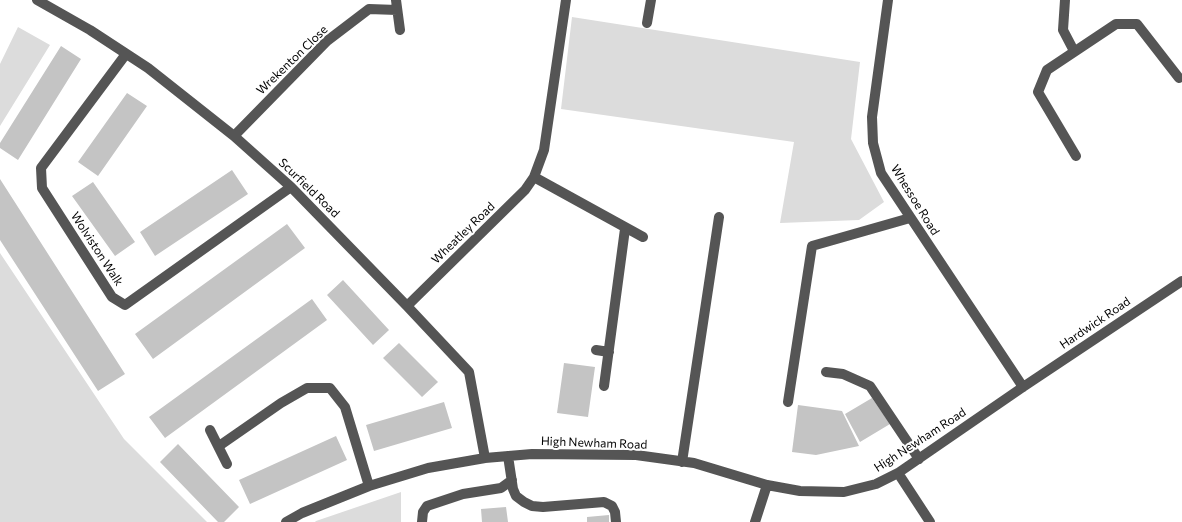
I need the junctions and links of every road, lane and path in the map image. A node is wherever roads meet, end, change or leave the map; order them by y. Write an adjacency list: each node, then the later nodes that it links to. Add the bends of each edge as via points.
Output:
1 (37, 0): 10 (street, Scurfield Road)
2 (566, 0): 14 (street, Wheatley Road, via 544,150)
3 (650, 0): 7 (street)
4 (888, 0): 17 (street, Whessoe Road, via 872,117 873,143 881,173)
5 (1065, 0): 9 (street, via 1063,30)
6 (396, 5): 8 (street, Wrekenton Close); 12 (street, Wrekenton Close, via 369,9 327,41)
7 (647, 23)
8 (400, 30)
9 (1074, 51): 11 (street, via 1116,24 1137,24); 13 (street, via 1047,70 1038,92)
10 (126, 54): 12 (street, Scurfield Road, via 172,86); 15 (street, Wolviston Walk, via 41,168 42,188 112,297 125,305)
11 (1178, 78)
12 (234, 136): 15 (street, Scurfield Road)
13 (1076, 156)
14 (534, 177): 18 (street); 21 (street, Wheatley Road, via 525,190)
15 (291, 188): 21 (street, Scurfield Road)
16 (719, 217): 33 (street)
17 (910, 218): 26 (street, Whessoe Road); 27 (street, via 812,246)
18 (625, 229): 19 (street); 23 (street)
19 (643, 237)
20 (1182, 281): 26 (street, Hardwick Road)
21 (407, 306): 31 (street, Scurfield Road, via 469,372)
22 (596, 350): 23 (street)
23 (609, 352): 25 (street)
24 (826, 372): 32 (street, via 843,374 870,386)
25 (604, 386)
26 (1023, 387): 32 (street, High Newham Road)
27 (788, 402)
28 (210, 430): 29 (street)
29 (219, 446): 34 (street); 38 (street, via 307,388 330,388 345,407)
30 (508, 456): 31 (street, High Newham Road); 33 (street, High Newham Road, via 636,455); 36 (street)
31 (485, 458): 38 (street, High Newham Road, via 428,468)
32 (919, 459): 35 (street, High Newham Road)
33 (682, 462): 37 (street, High Newham Road)
34 (227, 464)
35 (898, 473): 37 (street, High Newham Road, via 876,484 844,492 800,491); 43 (street)
36 (512, 480): 40 (street, via 501,488 463,494 427,506 423,512); 41 (street, via 516,496 532,506 604,502 612,506)
37 (767, 484): 42 (street)
38 (369, 486): 39 (street, High Newham Road)
39 (286, 522)
40 (422, 522)
41 (616, 522)
42 (755, 522)
43 (930, 522)

